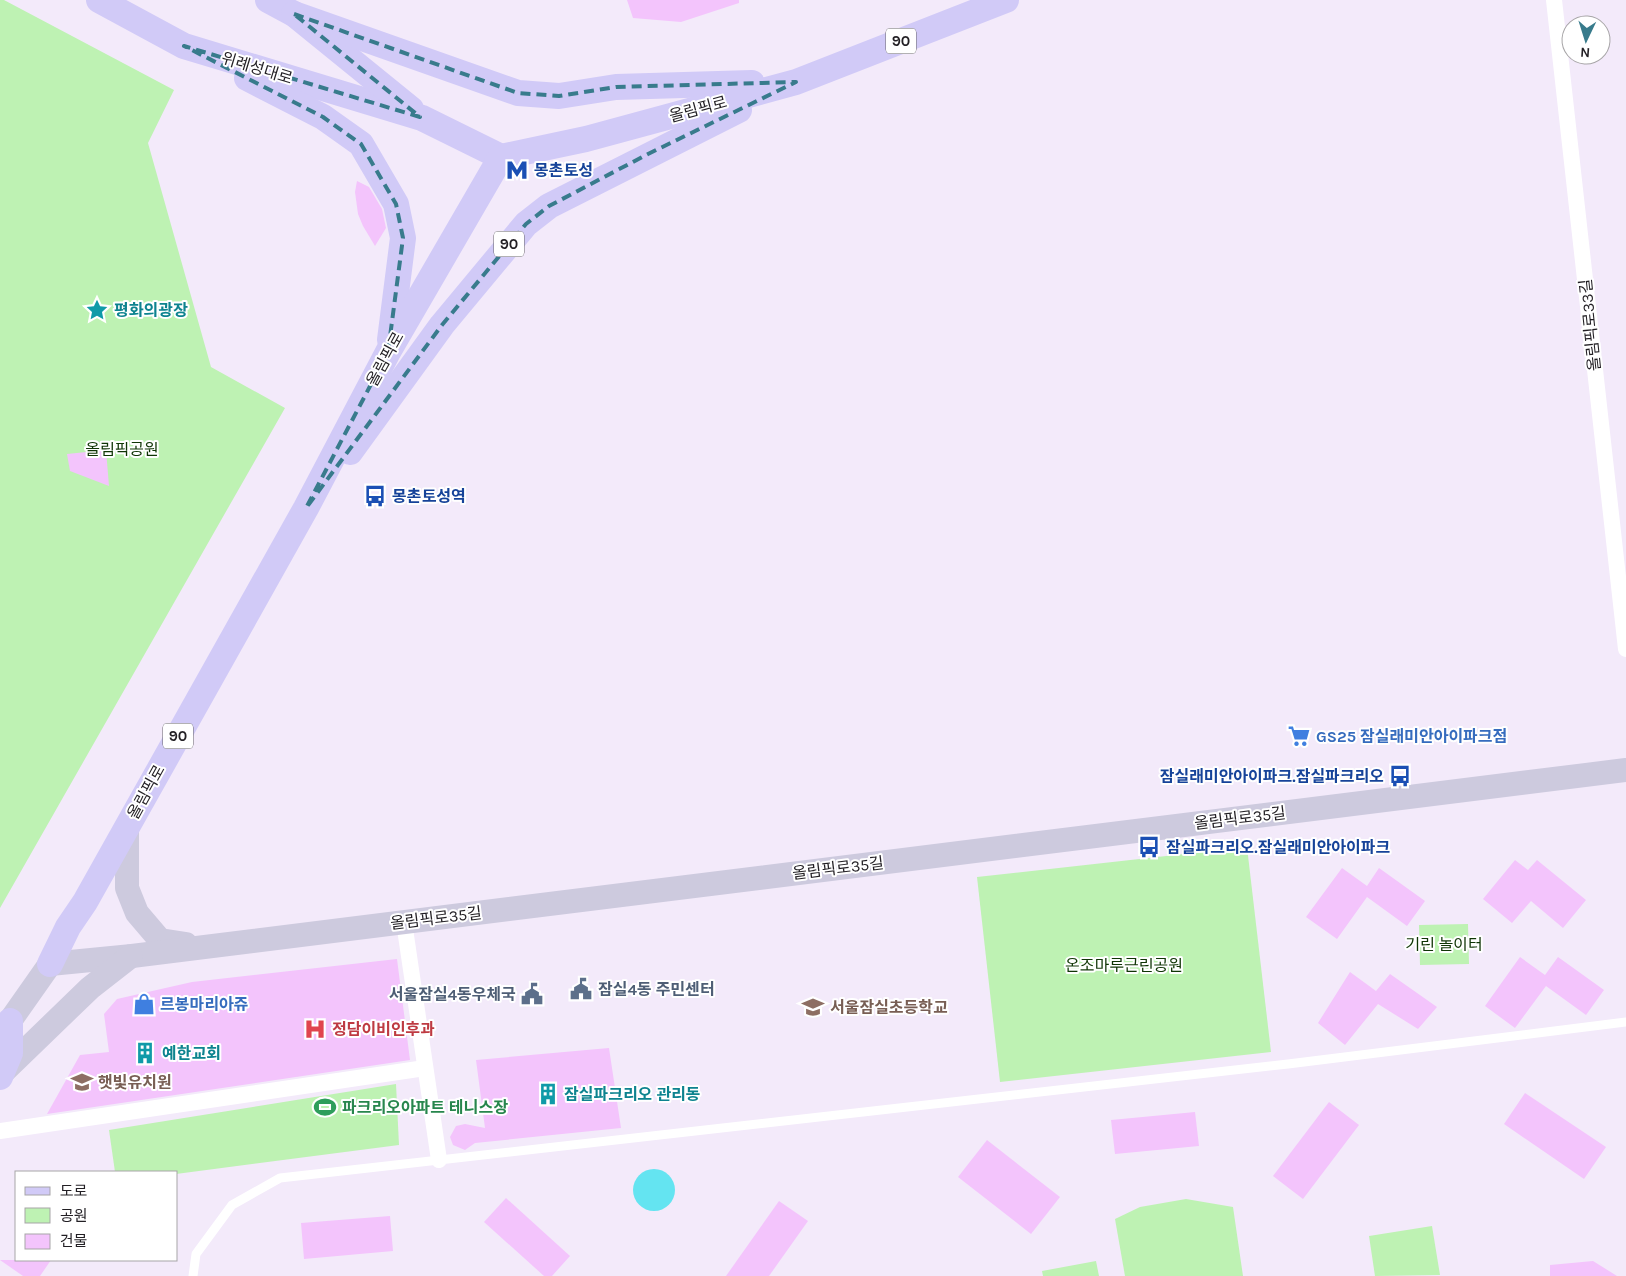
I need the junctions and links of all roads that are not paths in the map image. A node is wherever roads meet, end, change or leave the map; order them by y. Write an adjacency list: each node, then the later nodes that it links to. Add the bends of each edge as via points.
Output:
1 (99, 0): 6 (main road, 위례성대로)
2 (268, 0): 5 (main road, 위례성대로)
3 (1006, 0): 7 (main road, 올림픽로 / 90)
4 (1554, 0): 12 (street, 올림픽로33길)
5 (294, 14): 7 (main road, via 518,93 559,96 616,88); 8 (main road, 위례성대로)
6 (184, 46): 8 (main road, 위례성대로); 10 (main road, via 323,116 361,144 396,204 402,238)
7 (796, 82): 9 (main road, 올림픽로 / 90, via 586,139); 11 (main road, 90, via 549,206 526,224 442,325)
8 (422, 118): 9 (main road, 위례성대로)
9 (501, 157): 10 (main road, 올림픽로 / 90)
10 (388, 352): 11 (main road, 올림픽로 / 90)
11 (306, 508): 14 (main road, 올림픽로 / 90)
12 (1626, 649)
13 (1626, 770): 15 (street, 올림픽로35길)
14 (127, 827): 16 (street, via 127,888 137,913 160,940); 18 (main road, 올림픽로 / 90, via 68,926)
15 (404, 922): 16 (street, 올림픽로35길); 21 (street)
16 (203, 947): 17 (street, 올림픽로35길)
17 (132, 956): 18 (street, 올림픽로35길); 22 (street, via 90,988)
18 (50, 964): 20 (street, 올림픽로 / 90)
19 (1626, 1022): 24 (lane, via 1288,1064)
20 (5, 1025): 22 (main road, 올림픽로 / 90, via 10,1053)
21 (425, 1068): 23 (street); 24 (street)
22 (2, 1075)
23 (0, 1131)
24 (439, 1160): 25 (lane, via 280,1178 232,1205 196,1254)
25 (193, 1276)

